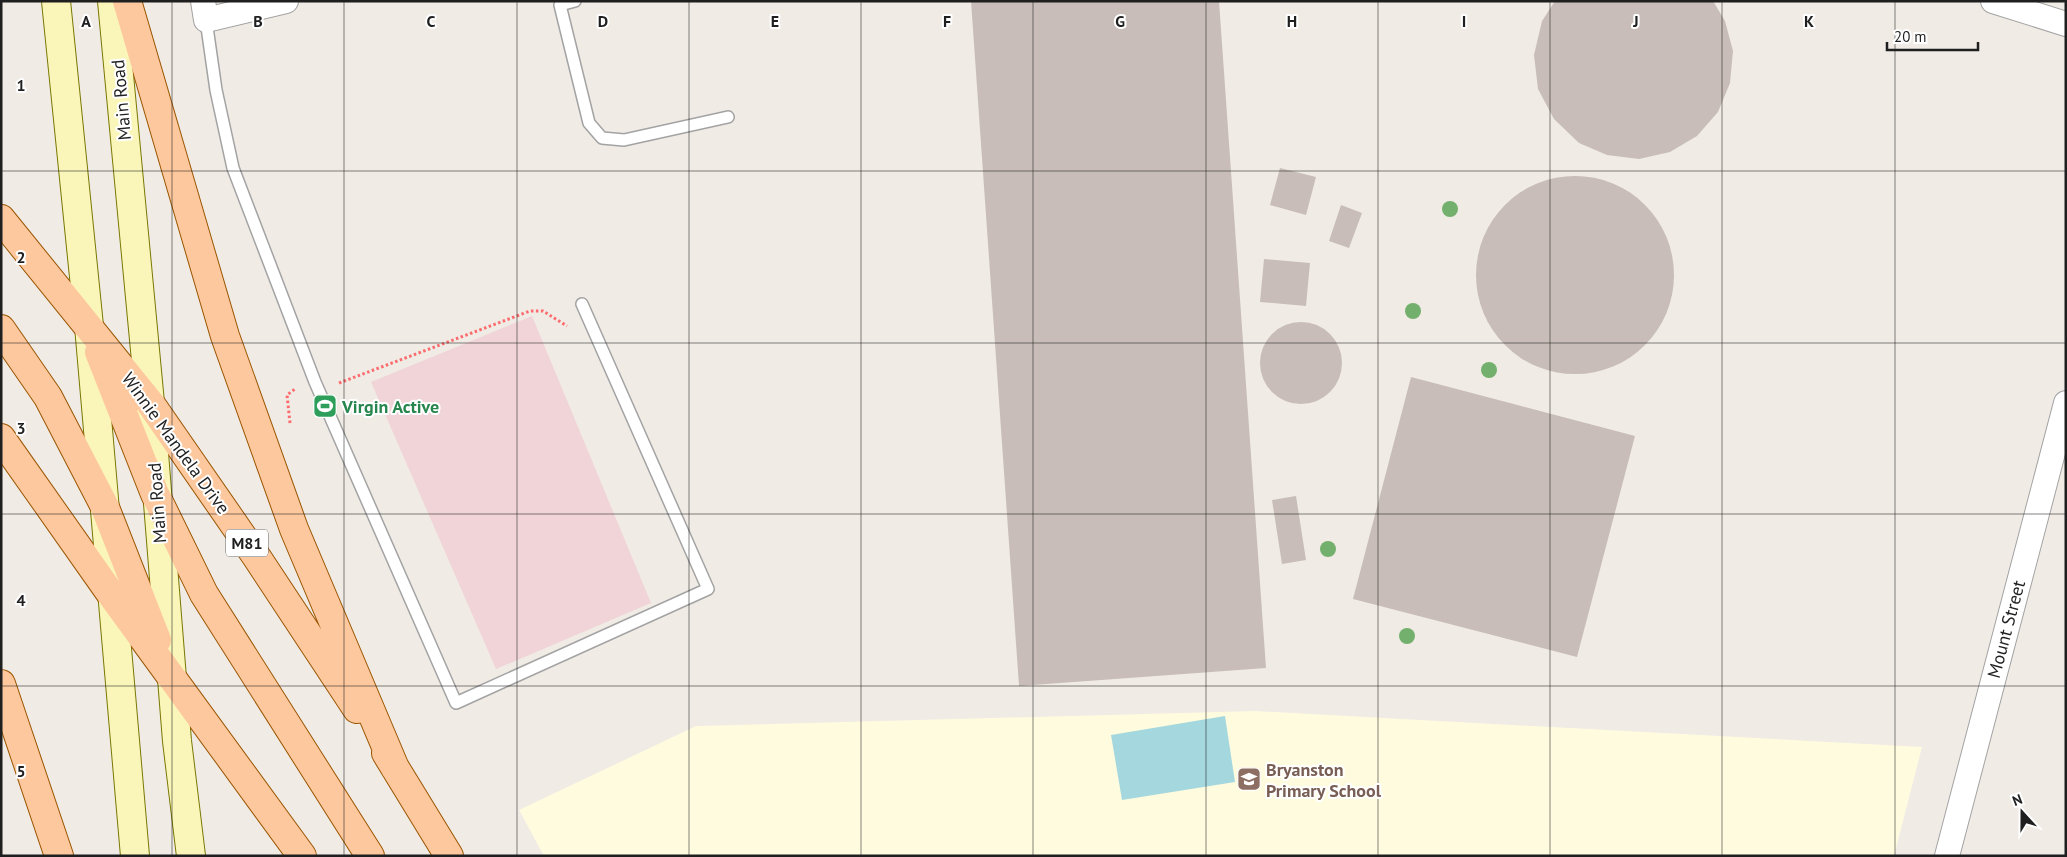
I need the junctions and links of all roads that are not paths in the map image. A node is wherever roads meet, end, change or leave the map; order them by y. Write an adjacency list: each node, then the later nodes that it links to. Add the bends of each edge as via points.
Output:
1 (56, 1): 13 (main road)
2 (112, 1): 15 (main road, Main Road)
3 (127, 1): 23 (main road, via 224,336 294,529)
4 (286, 1): 8 (street)
5 (574, 1): 7 (lane)
6 (1993, 1): 9 (street)
7 (560, 3): 10 (lane, via 589,123 602,138 624,140)
8 (205, 11): 12 (lane, via 216,90 233,168 315,382 456,703 708,588)
9 (2066, 24)
10 (728, 117)
11 (1, 219): 13 (main road, Winnie Mandela Drive / M81)
12 (582, 304)
13 (89, 326): 15 (main road, Winnie Mandela Drive / M81); 18 (main road); 19 (main road)
14 (1, 329): 19 (main road, via 48,397)
15 (150, 403): 18 (main road, Main Road); 23 (main road, Winnie Mandela Drive / M81, via 256,556)
16 (2066, 403): 30 (street, Mount Street)
17 (1, 438): 20 (main road)
18 (155, 494): 21 (main road, Main Road); 28 (main road, via 204,594)
19 (104, 505): 20 (main road); 21 (main road)
20 (113, 597): 21 (main road); 25 (main road)
21 (171, 675): 26 (main road, Main Road); 27 (main road)
22 (1, 684): 24 (main road)
23 (395, 768): 29 (main road, Winnie Mandela Drive / M81)
24 (59, 856)
25 (135, 856)
26 (191, 856)
27 (302, 856)
28 (370, 856)
29 (449, 856)
30 (1947, 856)

